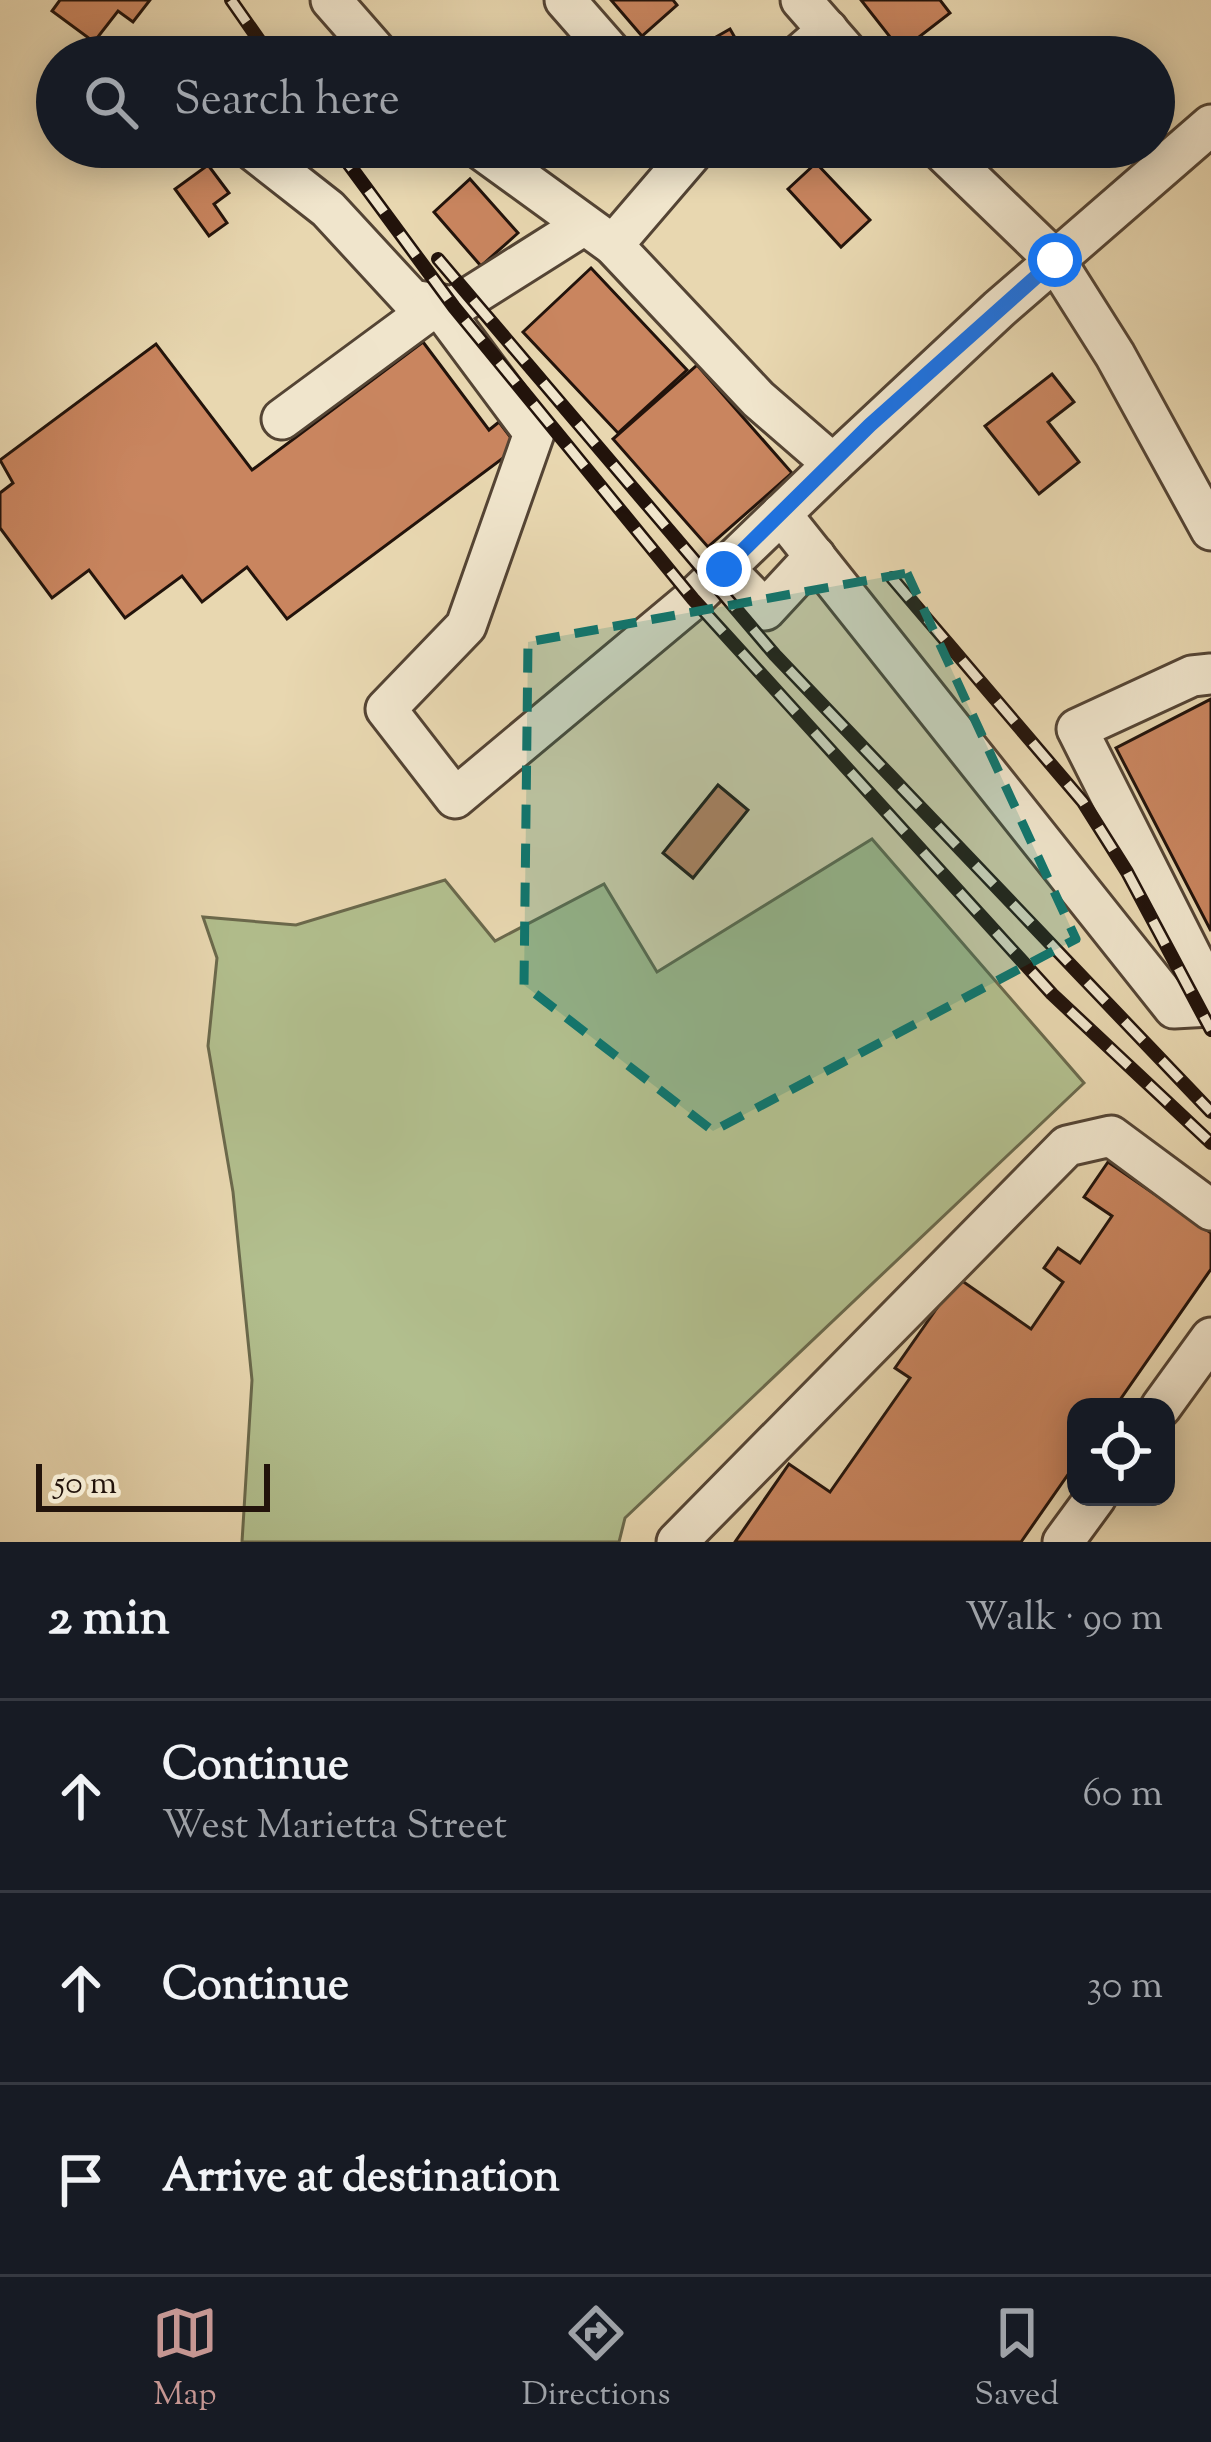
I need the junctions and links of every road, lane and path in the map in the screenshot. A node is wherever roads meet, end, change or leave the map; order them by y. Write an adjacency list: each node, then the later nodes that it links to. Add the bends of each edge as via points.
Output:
1 (331, 0): 4 (street)
2 (565, 0): 5 (street)
3 (801, 0): 6 (street)
4 (363, 36)
5 (597, 36)
6 (834, 36)
7 (1211, 124): 8 (street)
8 (1175, 155)
9 (276, 168): 16 (street, via 328,209 412,300)
10 (507, 168): 14 (street)
11 (671, 168): 14 (street)
12 (960, 168): 15 (street)
13 (1161, 168): 15 (street)
14 (598, 235): 16 (street, via 454,307); 18 (street)
15 (1055, 260): 18 (street); 20 (street)
16 (438, 304): 17 (street); 22 (street, via 533,433 466,626 386,710 455,799)
17 (281, 419)
18 (833, 464): 19 (street)
19 (781, 514): 21 (street); 22 (street)
20 (1211, 530)
21 (815, 556): 22 (street, via 765,610); 25 (street, via 1174,1008)
22 (724, 569)
23 (1211, 674): 24 (street, via 1077,729)
24 (1211, 994)
25 (1211, 1006)
26 (1211, 1210): 30 (street, via 1111,1136 1067,1146)
27 (1206, 1357): 28 (street)
28 (1169, 1398)
29 (1089, 1506): 31 (street)
30 (677, 1542)
31 (1063, 1542)

